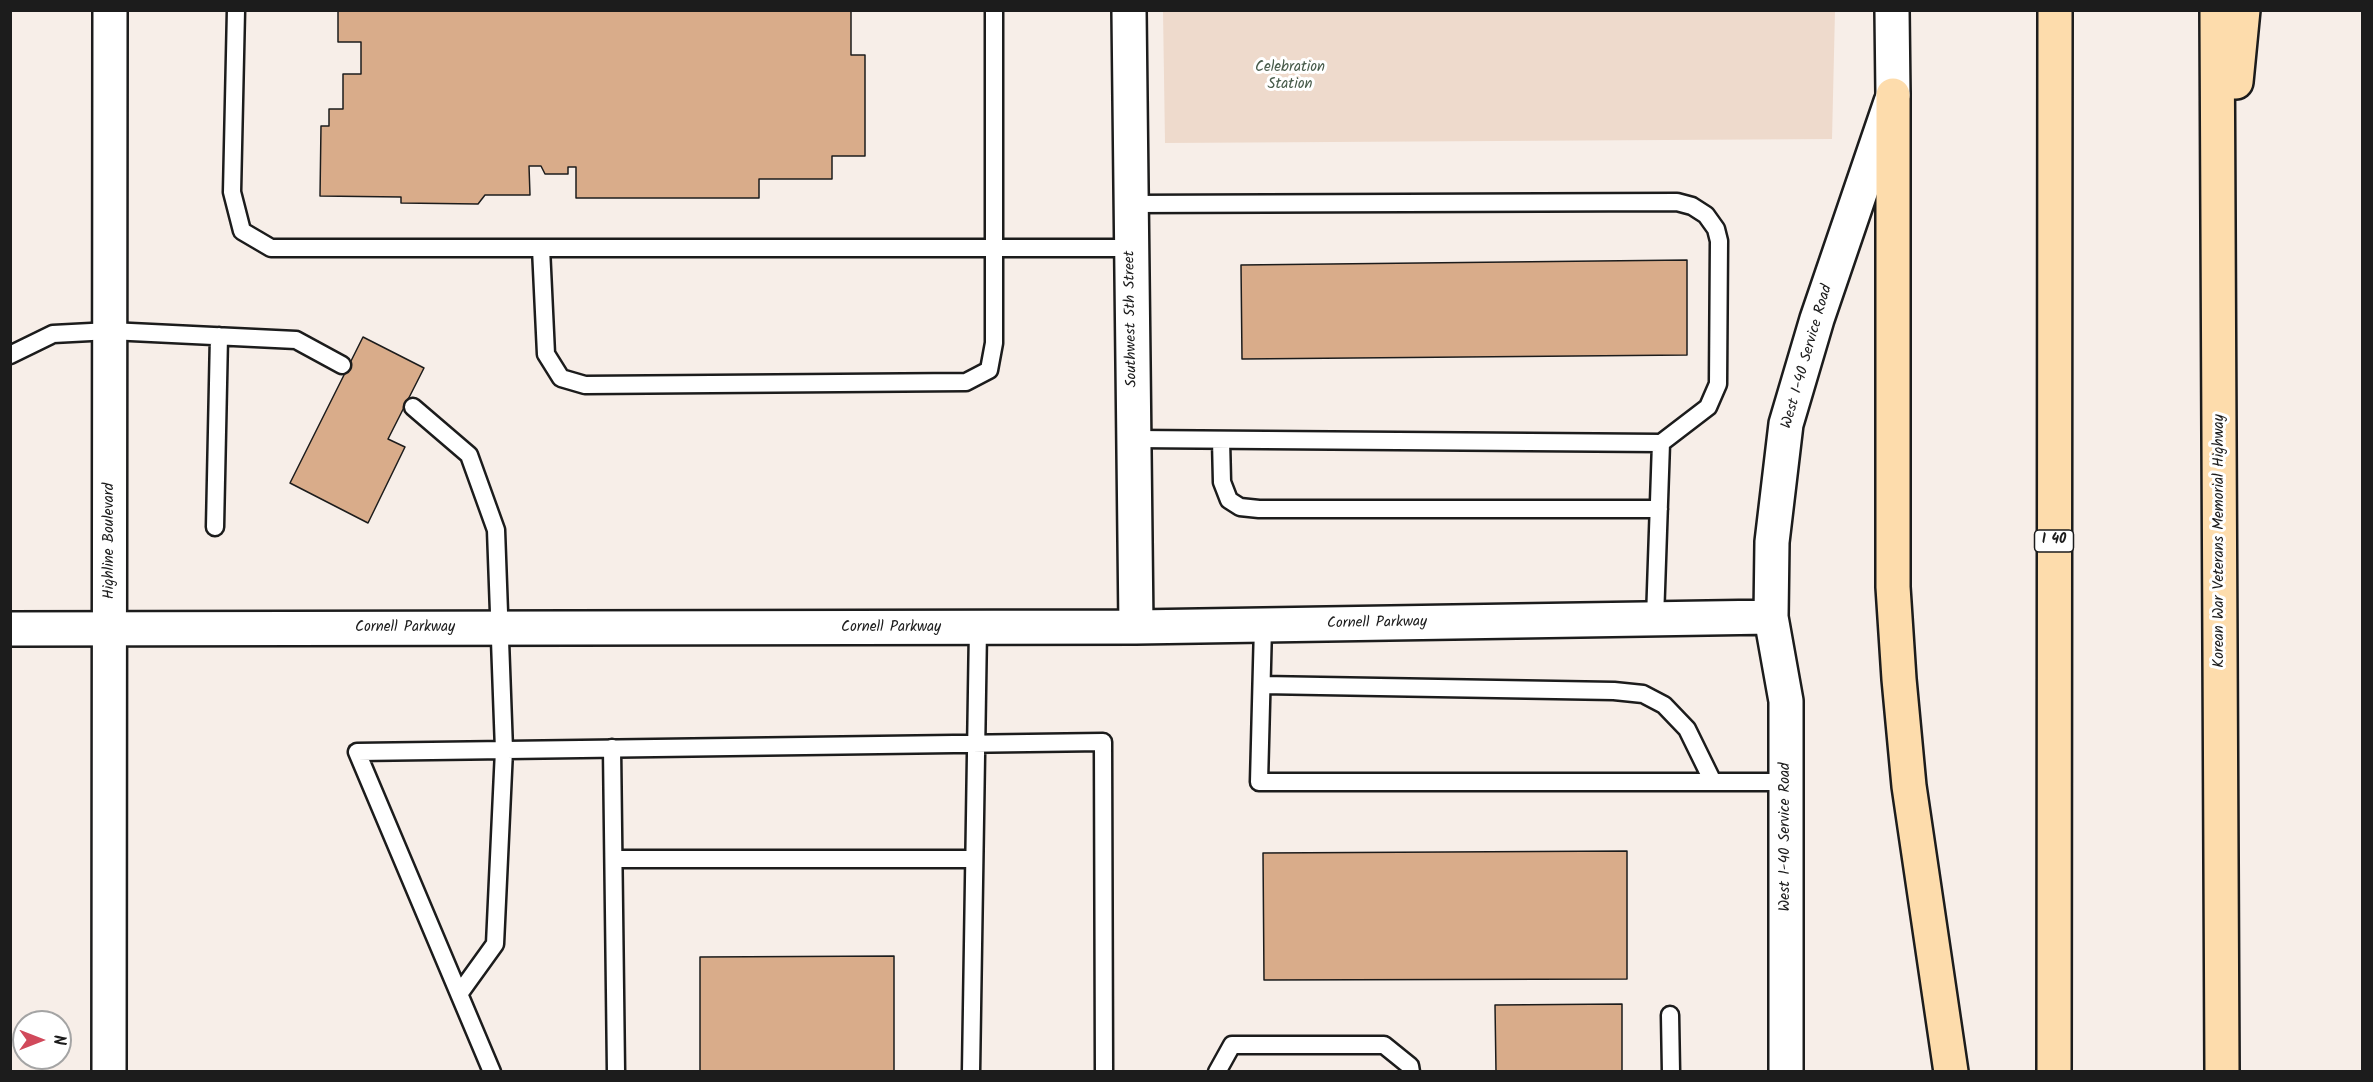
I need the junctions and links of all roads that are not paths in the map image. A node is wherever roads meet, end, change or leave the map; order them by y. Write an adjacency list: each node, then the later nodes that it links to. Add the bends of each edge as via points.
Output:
1 (110, 10): 15 (street, Highline Boulevard)
2 (236, 10): 12 (lane, via 232,192 242,231 271,248)
3 (994, 10): 13 (lane)
4 (1129, 10): 10 (street, Southwest 5th Street)
5 (1892, 10): 9 (street, West I-40 Service Road)
6 (2055, 10): 53 (highway, I 40)
7 (2217, 10): 11 (highway, Korean War Veterans Memorial Highway)
8 (2243, 10): 11 (highway)
9 (1893, 95): 25 (street, West I-40 Service Road, via 1786,424 1772,542); 52 (highway, via 1893,587 1909,786)
10 (1131, 204): 14 (street, Southwest 5th Street); 22 (lane, via 1677,202 1692,206 1706,215 1719,242 1718,384 1708,407)
11 (2219, 230): 54 (highway, Korean War Veterans Memorial Highway)
12 (541, 248): 13 (lane); 13 (lane, via 546,354 561,378 597,385 966,382 989,370 994,343)
13 (994, 248): 14 (lane)
14 (1131, 248): 20 (street, Southwest 5th Street)
15 (110, 331): 16 (lane); 17 (lane, via 53,334); 32 (street, Highline Boulevard)
16 (219, 336): 18 (lane, via 296,340); 24 (lane)
17 (10, 355)
18 (342, 365)
19 (413, 407): 29 (lane, via 469,455 496,530)
20 (1134, 439): 21 (lane); 28 (street, Southwest 5th Street)
21 (1221, 440): 22 (lane); 23 (lane, via 1222,482 1229,501 1240,507)
22 (1661, 444): 23 (lane)
23 (1659, 509): 26 (lane)
24 (215, 526)
25 (1771, 617): 26 (street, Cornell Parkway); 38 (street, West I-40 Service Road, via 1786,701)
26 (1655, 619): 27 (street, Cornell Parkway)
27 (1263, 626): 28 (street, Cornell Parkway); 33 (lane)
28 (1136, 627): 30 (street, Cornell Parkway)
29 (500, 628): 30 (street, Cornell Parkway); 32 (street, Cornell Parkway); 36 (lane)
30 (978, 628): 34 (lane)
31 (10, 629): 32 (street, Cornell Parkway)
32 (110, 629): 43 (street, Highline Boulevard)
33 (1262, 685): 37 (lane, via 1643,694 1665,705 1688,729); 37 (lane, via 1259,782)
34 (976, 744): 35 (lane); 40 (lane); 47 (lane, via 1103,742)
35 (612, 748): 36 (lane); 39 (lane)
36 (504, 750): 41 (lane, via 495,944); 41 (lane, via 357,752)
37 (1713, 782): 38 (lane)
38 (1786, 782): 51 (street, West I-40 Service Road)
39 (614, 859): 40 (lane); 45 (lane)
40 (974, 859): 46 (lane)
41 (459, 994): 44 (lane)
42 (1670, 1015): 50 (lane)
43 (109, 1071)
44 (492, 1071)
45 (616, 1071)
46 (971, 1071)
47 (1104, 1071)
48 (1217, 1071): 49 (lane, via 1232,1045 1384,1045)
49 (1411, 1071)
50 (1671, 1071)
51 (1786, 1071)
52 (1951, 1071)
53 (2054, 1071)
54 (2222, 1071)

